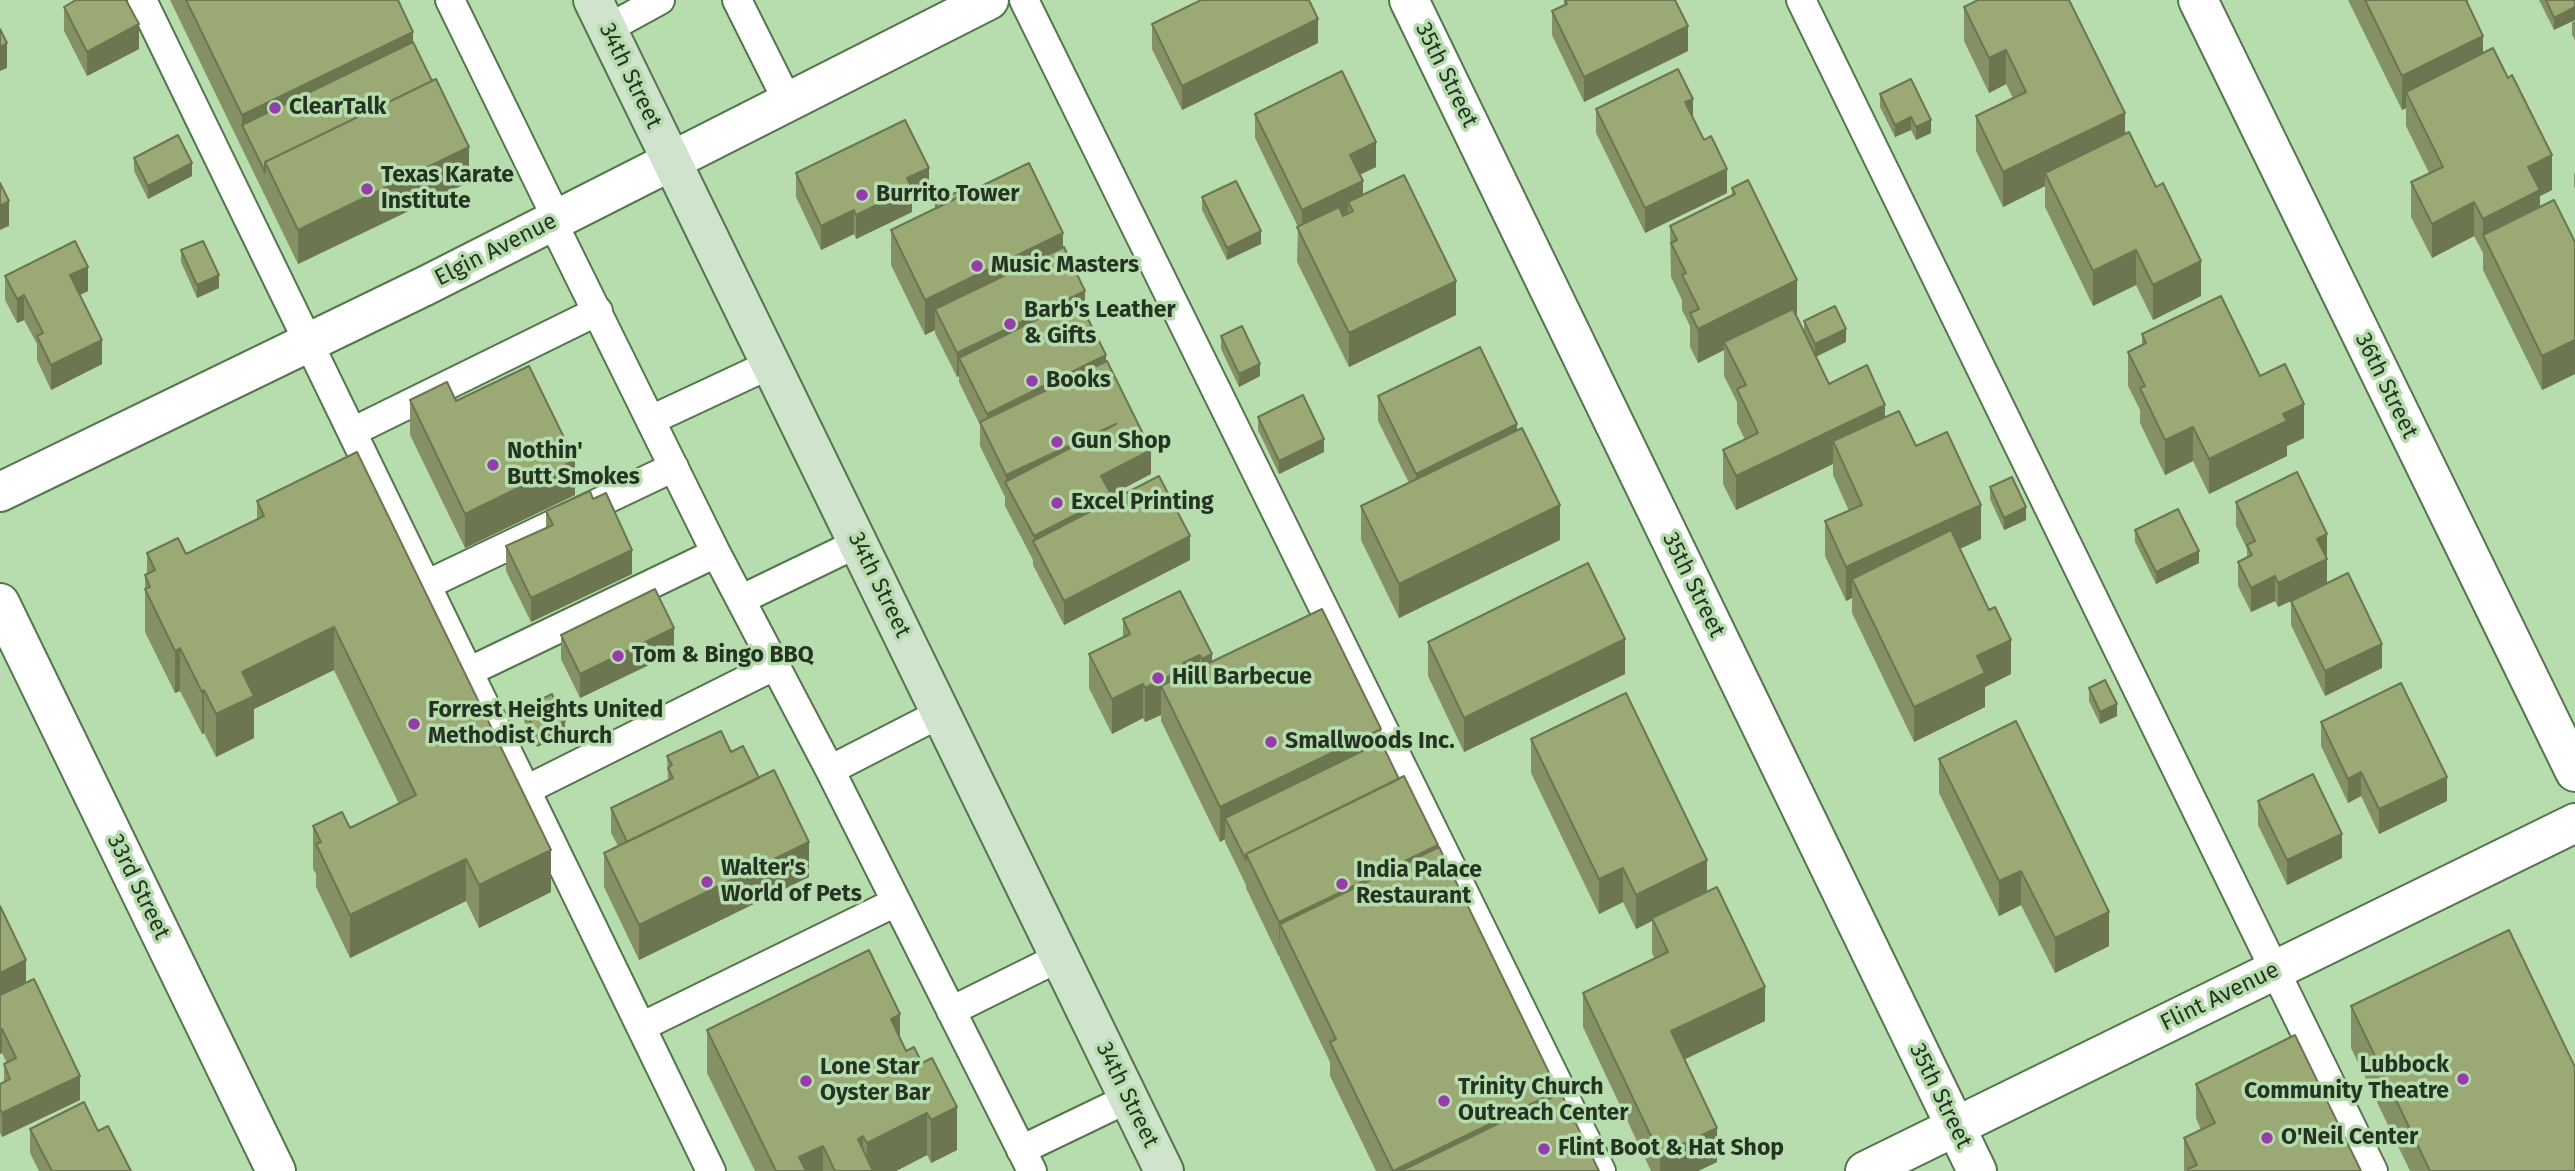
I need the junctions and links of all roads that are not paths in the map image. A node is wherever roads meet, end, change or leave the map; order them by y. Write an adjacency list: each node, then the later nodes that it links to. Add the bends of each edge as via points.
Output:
1 (142, 0): 15 (lane)
2 (450, 0): 13 (lane)
3 (660, 0): 10 (lane)
4 (737, 0): 11 (lane)
5 (989, 0): 11 (street, Elgin Avenue)
6 (1024, 0): 44 (lane)
7 (1409, 0): 39 (street, 35th Street)
8 (1801, 0): 35 (lane)
9 (2198, 0): 30 (street, 36th Street)
10 (600, 15): 12 (main road, 34th Street)
11 (788, 102): 12 (street, Elgin Avenue)
12 (672, 161): 13 (street, Elgin Avenue); 16 (main road, 34th Street)
13 (554, 220): 14 (lane); 15 (street, Elgin Avenue)
14 (598, 311): 17 (lane); 18 (lane)
15 (308, 343): 18 (lane); 20 (street, Elgin Avenue)
16 (771, 364): 17 (lane); 21 (main road, 34th Street)
17 (651, 420): 19 (lane)
18 (352, 432): 23 (lane)
19 (674, 467): 22 (lane); 23 (lane)
20 (0, 492)
21 (858, 543): 24 (lane); 28 (main road, 34th Street)
22 (716, 552): 24 (lane); 27 (lane)
23 (426, 585): 27 (lane)
24 (742, 598): 26 (lane)
25 (0, 603): 41 (street, 33rd Street)
26 (776, 665): 29 (lane); 31 (lane)
27 (468, 672): 31 (lane)
28 (941, 713): 29 (lane); 34 (main road, 34th Street)
29 (830, 770): 33 (lane)
30 (2575, 772)
31 (526, 790): 37 (lane)
32 (2575, 823): 35 (street, Flint Avenue)
33 (896, 902): 36 (lane); 37 (lane)
34 (1060, 957): 36 (lane); 38 (main road, 34th Street)
35 (2275, 970): 39 (street, Flint Avenue); 47 (lane)
36 (951, 1011): 40 (lane)
37 (641, 1027): 42 (lane)
38 (1129, 1098): 40 (lane); 43 (main road, 34th Street)
39 (1955, 1126): 45 (street, Flint Avenue); 46 (street, 35th Street)
40 (1026, 1160)
41 (276, 1171)
42 (711, 1171)
43 (1164, 1171)
44 (1601, 1171)
45 (1865, 1171)
46 (1977, 1171)
47 (2373, 1171)

